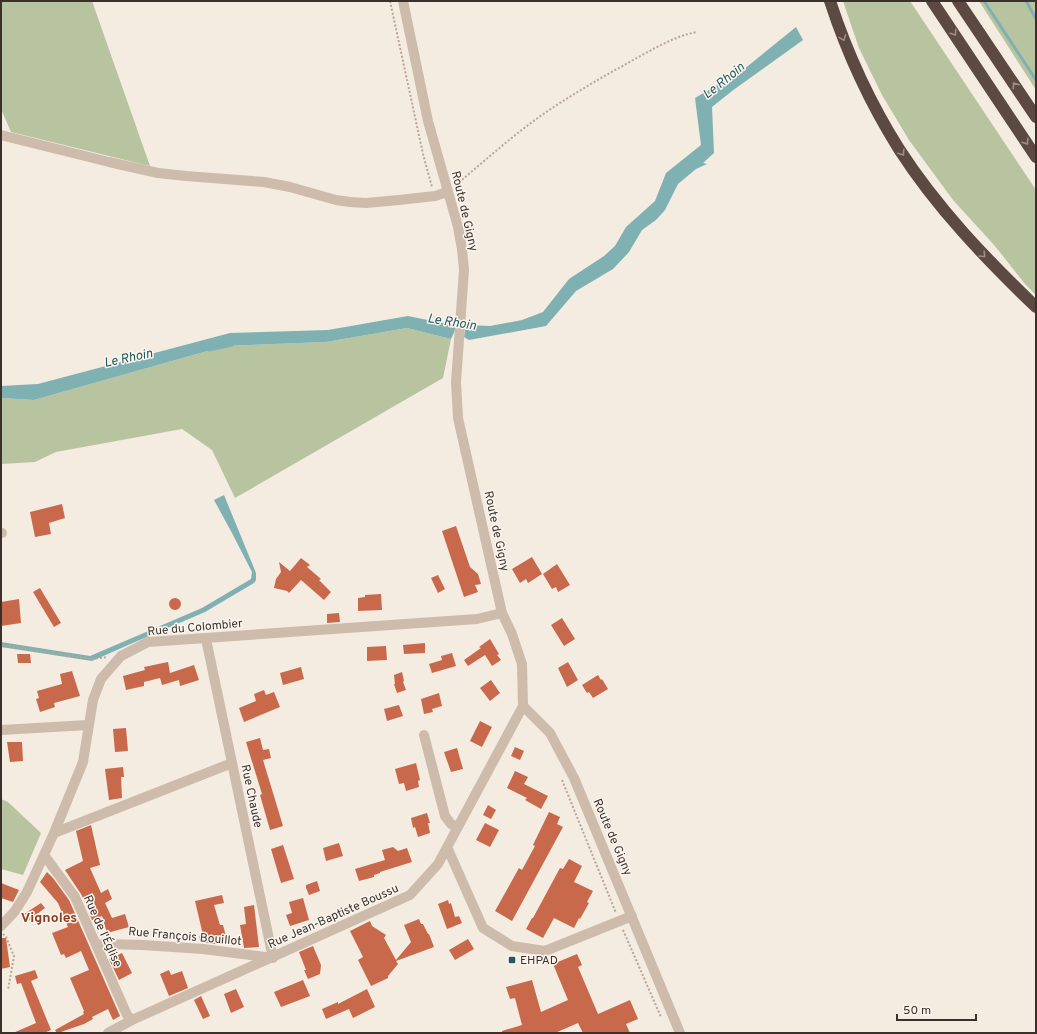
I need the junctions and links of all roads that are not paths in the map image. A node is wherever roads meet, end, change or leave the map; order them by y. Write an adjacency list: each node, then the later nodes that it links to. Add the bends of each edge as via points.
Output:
1 (403, 1): 8 (street, Route de Gigny, via 428,121)
2 (830, 1): 9 (highway, one-way to 9, via 842,38 865,89 907,161 961,231)
3 (932, 1): 7 (highway, one-way to 7)
4 (958, 1): 5 (highway, one-way to 4)
5 (1036, 117)
6 (1, 135): 8 (street, via 158,173 264,182 350,202 377,202 435,196)
7 (1036, 157)
8 (448, 192): 10 (street, Route de Gigny, via 458,227 464,270 456,382 458,418)
9 (1036, 307)
10 (502, 613): 11 (street, Rue du Colombier, via 477,619); 12 (street, Route de Gigny, via 522,664)
11 (206, 639): 13 (street, Rue du Colombier, via 148,642 121,656 101,679); 16 (street, Rue Chaude)
12 (523, 706): 17 (street, Rue Jean-Baptiste Boussu); 21 (street, Route de Gigny, via 550,733 574,778)
13 (88, 725): 14 (street); 18 (street, Rue du Colombier, via 83,762)
14 (1, 730)
15 (424, 735): 17 (street, via 445,816)
16 (232, 763): 18 (street); 24 (street, Rue Chaude)
17 (457, 827): 19 (street, Rue Jean-Baptiste Boussu)
18 (54, 833): 20 (street, Rue du Colombier)
19 (447, 847): 21 (street, via 483,928 512,946 545,952); 24 (street, Rue Jean-Baptiste Boussu, via 438,864 410,896)
20 (44, 855): 22 (street, Rue du Colombier, via 27,892 15,911); 23 (street, Rue de l'Église, via 75,898)
21 (632, 916): 27 (street, Route de Gigny)
22 (1, 926)
23 (96, 945): 24 (street, Rue François Bouillot, via 203,949); 25 (street, Rue de l'Église, via 127,1015)
24 (273, 958): 25 (street, Rue Jean-Baptiste Boussu)
25 (132, 1020): 26 (street, Rue Jean-Baptiste Boussu)
26 (108, 1033)
27 (680, 1033)

